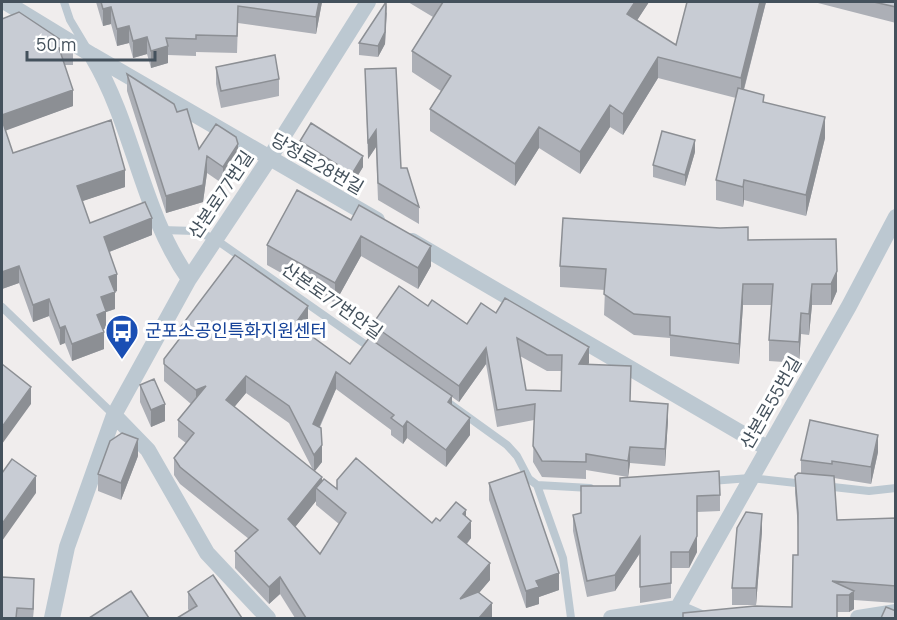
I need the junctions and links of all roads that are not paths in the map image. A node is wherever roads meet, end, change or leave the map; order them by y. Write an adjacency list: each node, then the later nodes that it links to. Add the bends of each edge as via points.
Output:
1 (6, 2): 4 (street, 당정로28번길)
2 (64, 2): 4 (lane, via 79,37)
3 (368, 2): 5 (street, 산본로77번길)
4 (92, 55): 5 (street, 당정로28번길); 7 (street, via 116,102)
5 (270, 159): 8 (street, 산본로77번길); 14 (street, 당정로28번길)
6 (896, 217): 14 (street, 산본로55번길)
7 (162, 230): 8 (lane, 산본로77번안길, via 195,231); 9 (street, via 172,255)
8 (215, 239): 9 (street, 산본로77번길); 11 (lane, 산본로77번안길)
9 (189, 279): 13 (street, 산본로77번길)
10 (2, 307): 13 (lane)
11 (379, 354)
12 (437, 395): 17 (lane, via 507,445)
13 (114, 415): 22 (street, 산본로77번길, via 68,547); 23 (street, via 148,450 207,554)
14 (767, 448): 15 (street, 산본로55번길)
15 (750, 478): 16 (lane); 19 (lane, via 869,491); 21 (street, 산본로55번길)
16 (704, 481)
17 (537, 485): 18 (lane); 24 (lane, via 563,558)
18 (599, 489)
19 (896, 489)
20 (896, 612): 27 (street)
21 (675, 613): 25 (street); 26 (street)
22 (52, 618)
23 (268, 618)
24 (571, 618)
25 (611, 618)
26 (701, 618)
27 (858, 618)

